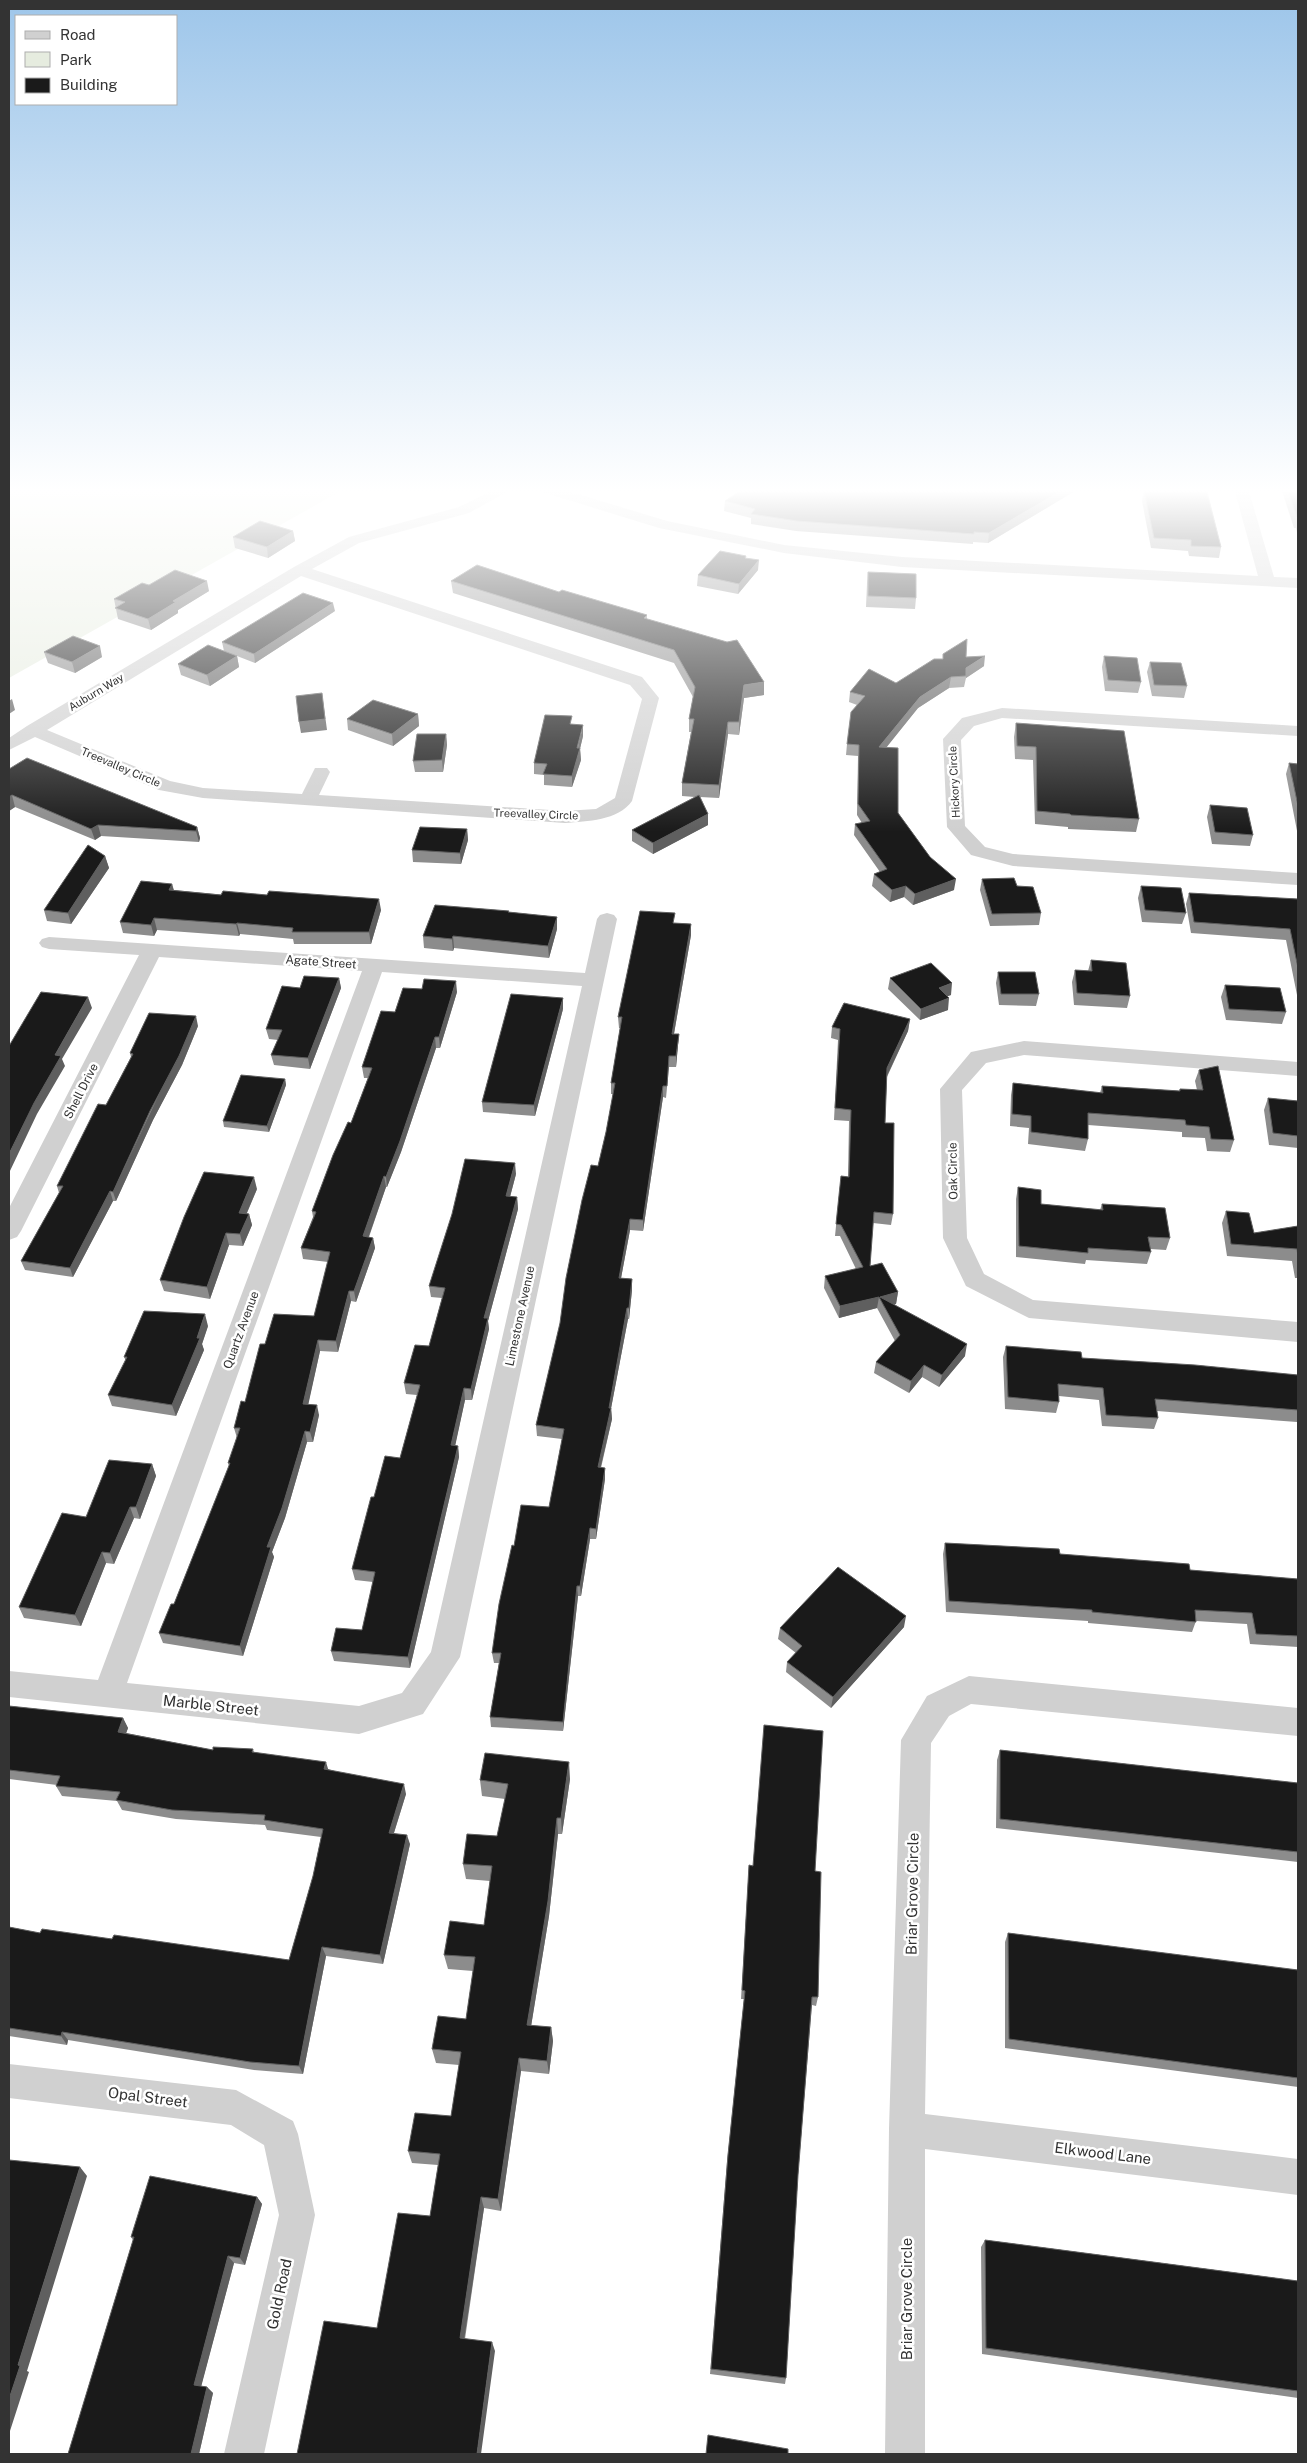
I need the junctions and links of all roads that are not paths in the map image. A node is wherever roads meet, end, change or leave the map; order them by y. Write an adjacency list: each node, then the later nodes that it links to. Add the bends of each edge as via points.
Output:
1 (244, 603): 3 (street, Auburn Way)
2 (399, 603): 7 (street, Treevalley Circle, via 636,681 651,698 623,801 600,814 565,817)
3 (33, 730): 5 (street, Auburn Way); 7 (street, Treevalley Circle, via 164,786 203,793)
4 (1298, 730): 8 (street, Hickory Circle, via 1002,713 968,722 952,739 956,827 978,851 1013,860)
5 (9, 745)
6 (321, 772): 7 (street)
7 (308, 800)
8 (1298, 879)
9 (606, 919): 13 (street, Limestone Avenue)
10 (48, 943): 11 (street, Agate Street)
11 (152, 950): 12 (street, Agate Street); 15 (street, Shell Drive)
12 (374, 965): 13 (street, Agate Street); 18 (street, Quartz Avenue)
13 (593, 980): 19 (street, Limestone Avenue, via 445,1657)
14 (1298, 1069): 16 (street, Oak Circle, via 1024,1048 979,1057 951,1090 955,1238 975,1280 1029,1309)
15 (9, 1231)
16 (1298, 1332)
17 (9, 1684): 18 (street, Marble Street)
18 (108, 1694): 19 (street, Marble Street, via 359,1720)
19 (412, 1704)
20 (1298, 1722): 22 (street, Briar Grove Circle, via 969,1690 938,1706 916,1740)
21 (9, 2081): 23 (street, Opal Street, via 236,2108)
22 (907, 2129): 24 (street, Elkwood Lane); 26 (street, Briar Grove Circle)
23 (280, 2134): 25 (street, Gold Road, via 297,2215)
24 (1298, 2177)
25 (244, 2454)
26 (905, 2454)

